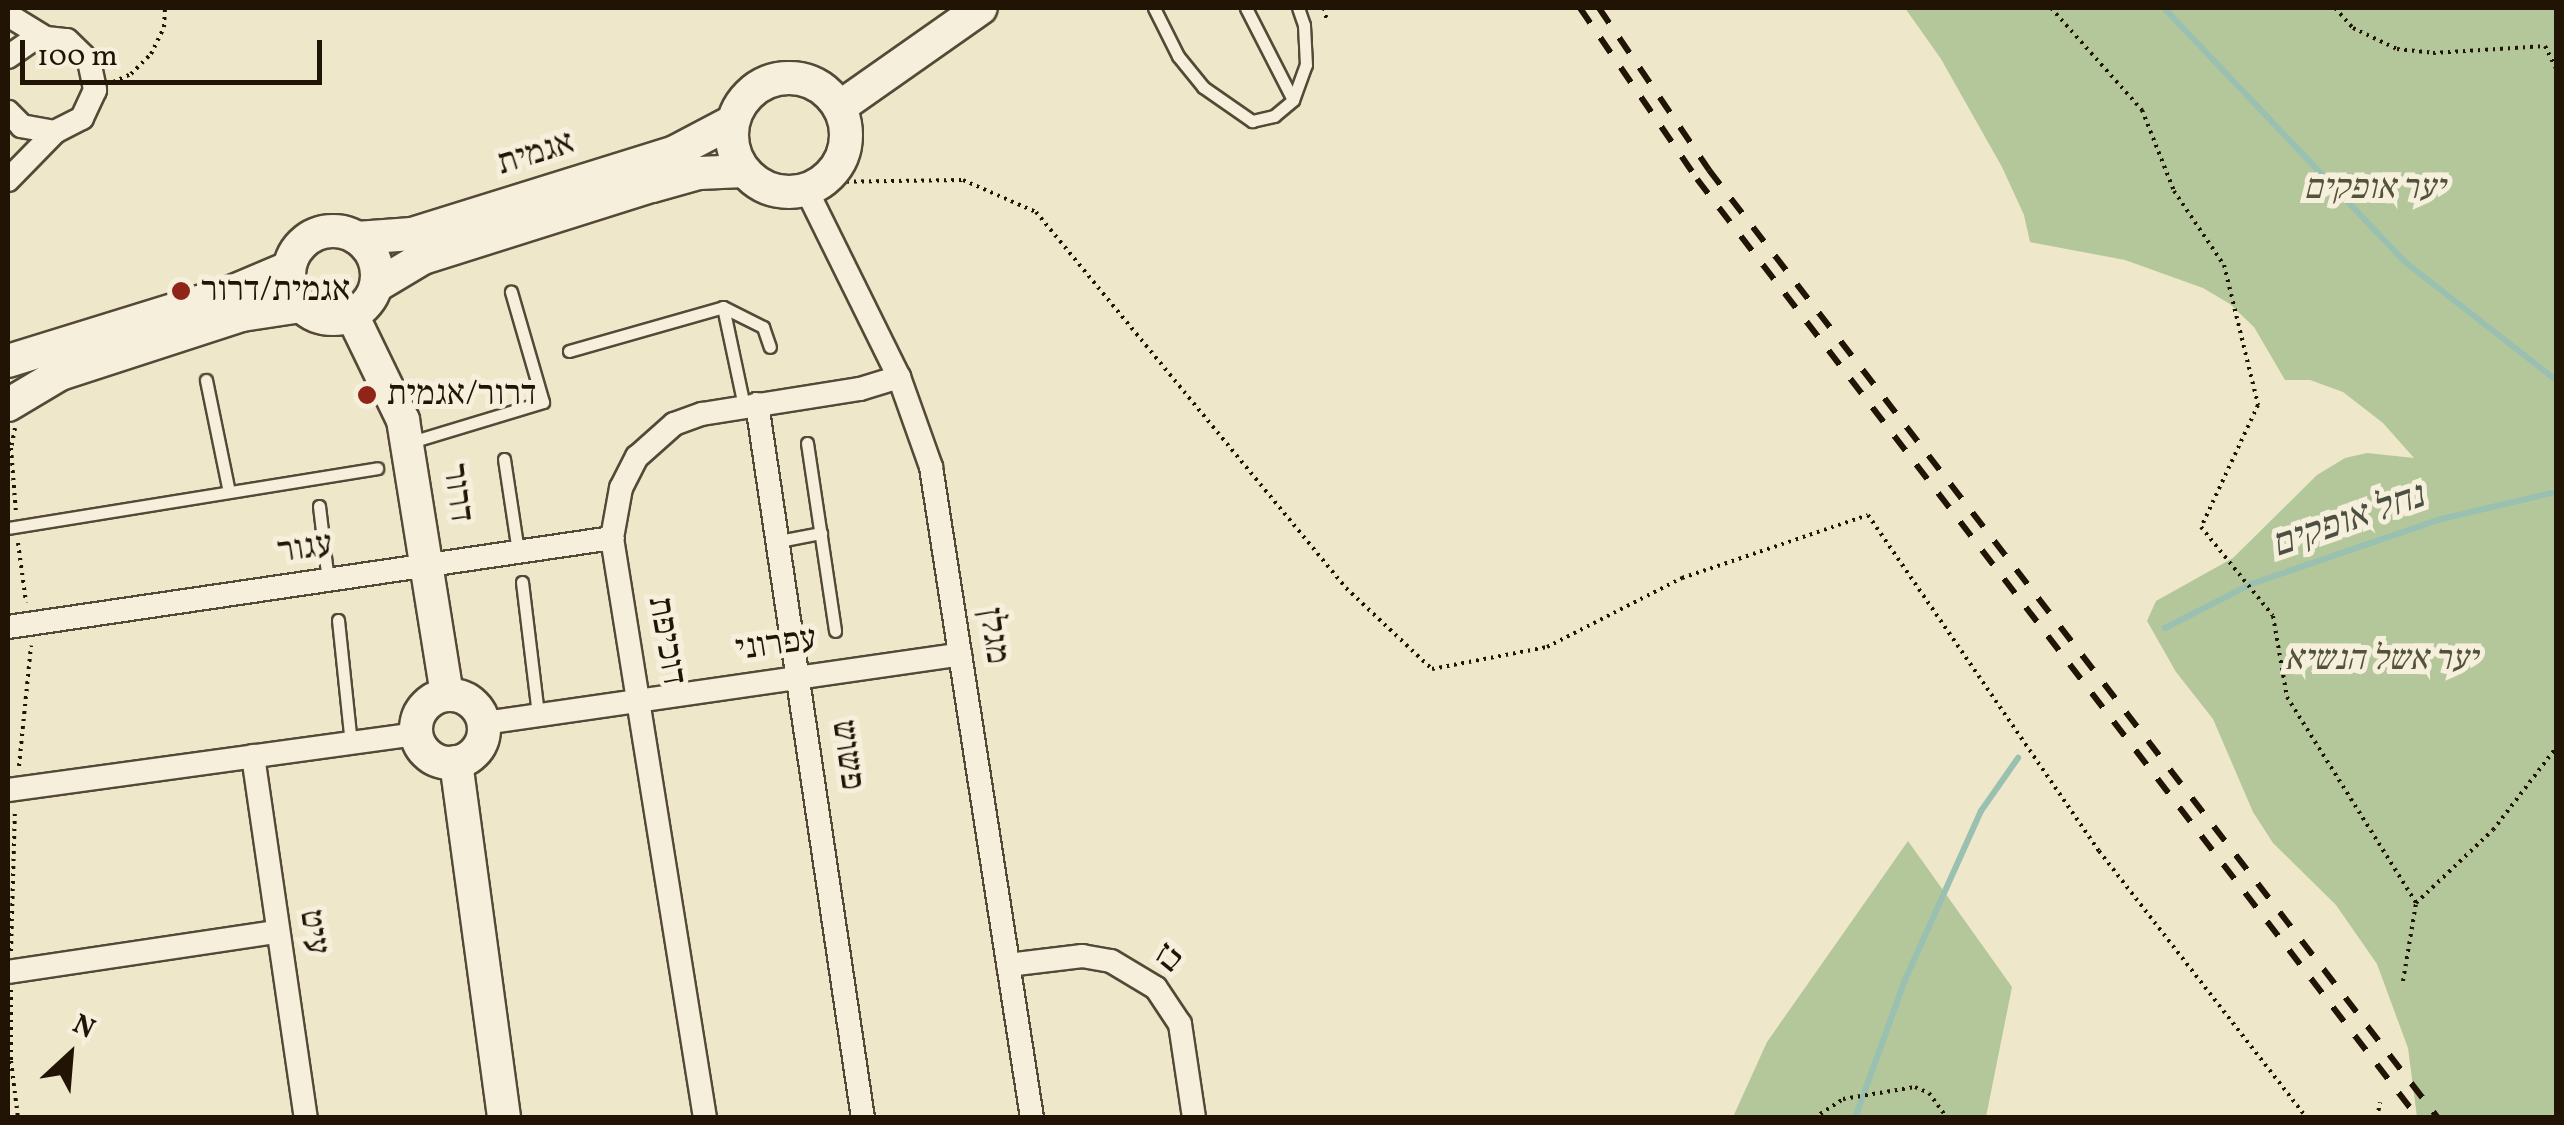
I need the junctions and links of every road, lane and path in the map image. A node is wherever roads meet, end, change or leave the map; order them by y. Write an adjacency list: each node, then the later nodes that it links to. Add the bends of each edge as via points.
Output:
1 (165, 8): 14 (path, via 151,54 131,74)
2 (981, 8): 16 (street)
3 (1154, 8): 15 (lane, via 1178,56 1224,106 1252,121 1274,116)
4 (1246, 8): 15 (lane)
5 (1298, 8): 15 (lane, via 1306,65)
6 (1324, 8): 10 (path)
7 (2051, 8): 66 (path, via 2142,110 2174,191 2224,265 2258,406 2201,528 2273,616 2287,696)
8 (2335, 8): 13 (path, via 2353,28 2397,48 2434,53 2546,46)
9 (8, 16): 11 (street)
10 (1327, 22)
11 (44, 37): 12 (street, via 22,43); 14 (street, via 80,49)
12 (8, 57)
13 (2556, 70)
14 (95, 90): 19 (street, via 82,118)
15 (1293, 100)
16 (840, 107): 18 (street, via 812,82 775,78 746,95); 22 (street, via 846,140 834,171)
17 (8, 115): 19 (street, via 22,126)
18 (732, 122): 20 (street, via 732,148); 23 (street, אגמית, via 675,152 412,234)
19 (54, 132): 21 (street)
20 (744, 171): 22 (street, via 772,190); 25 (street, אגמית, via 699,173 652,186 423,258)
21 (8, 180)
22 (814, 186): 33 (street, מגלן); 80 (path, via 963,180 1036,212 1346,588 1432,670 1547,646 1682,578 1868,515 2098,851)
23 (357, 238): 24 (street, via 319,232 298,246); 25 (street, via 376,264)
24 (288, 268): 27 (street); 32 (street)
25 (376, 286): 29 (street)
26 (511, 292): 37 (lane, via 544,402)
27 (301, 306): 29 (street, via 325,318); 35 (street, via 242,315 60,374)
28 (722, 307): 30 (lane, via 762,326); 31 (lane); 36 (lane)
29 (352, 315): 37 (street, דרור)
30 (770, 347)
31 (569, 351)
32 (8, 361)
33 (899, 377): 36 (street, דוכיפת); 54 (street, מגלן, via 930,467)
34 (206, 380): 41 (lane)
35 (8, 404)
36 (751, 405): 45 (street, דוכיפת, via 702,414 656,436 636,457 622,488); 46 (street, פשוש)
37 (408, 443): 48 (street, דרור)
38 (808, 443): 44 (lane)
39 (504, 459): 47 (lane)
40 (377, 468): 41 (lane)
41 (229, 492): 43 (lane)
42 (319, 506): 49 (lane)
43 (8, 528)
44 (821, 533): 46 (lane); 53 (lane)
45 (612, 538): 47 (street, עגור); 57 (street, דוכיפת)
46 (779, 541): 55 (street, פשוש)
47 (518, 552): 48 (street, עגור)
48 (427, 566): 49 (street, עגור); 56 (street, דרור)
49 (328, 581): 52 (street, עגור)
50 (522, 582): 58 (lane)
51 (338, 620): 61 (lane)
52 (8, 627)
53 (835, 631)
54 (960, 654): 55 (street, עפרוני); 68 (street, מגלן)
55 (801, 677): 57 (street, עפרוני); 75 (street, פשוש)
56 (447, 695): 59 (street, via 475,705); 60 (street, via 420,713)
57 (641, 700): 58 (street, עפרוני); 74 (street, דוכיפת)
58 (538, 715): 59 (street, עפרוני)
59 (484, 723): 64 (street, via 481,744)
60 (417, 734): 61 (street); 64 (street, via 431,756)
61 (352, 743): 63 (street)
62 (2556, 748): 66 (path, via 2493,830)
63 (253, 756): 65 (street); 67 (street, עיט)
64 (456, 762): 73 (street)
65 (8, 790)
66 (2416, 903): 70 (path)
67 (277, 932): 69 (street); 72 (street, עיט)
68 (1008, 965): 76 (street, מגלן); 77 (street, בז, via 1082,956 1111,961 1156,988 1180,1024)
69 (8, 972)
70 (2403, 981)
71 (2380, 1102): 81 (path)
72 (306, 1118)
73 (504, 1118)
74 (705, 1118)
75 (863, 1118)
76 (1032, 1118)
77 (1194, 1118)
78 (1814, 1118): 79 (path, via 1843,1099 1915,1087 1930,1093)
79 (1947, 1118)
80 (2307, 1118)
81 (2377, 1118)

